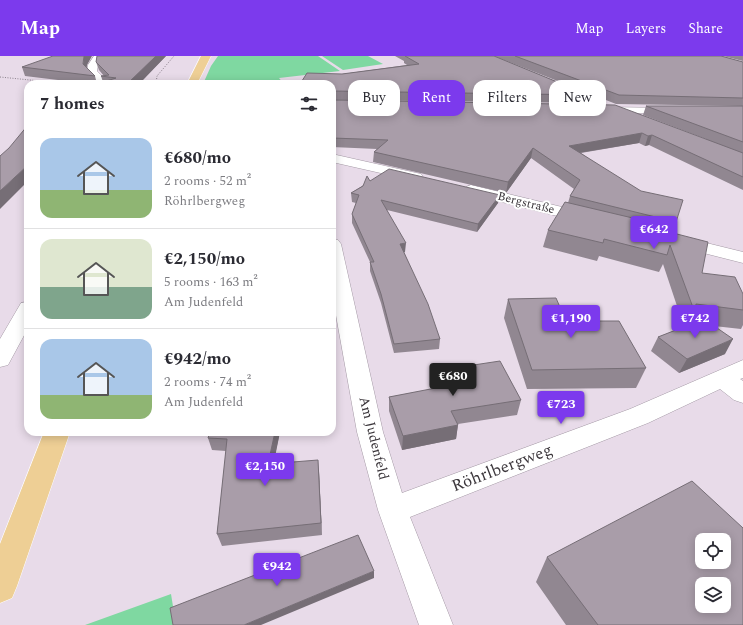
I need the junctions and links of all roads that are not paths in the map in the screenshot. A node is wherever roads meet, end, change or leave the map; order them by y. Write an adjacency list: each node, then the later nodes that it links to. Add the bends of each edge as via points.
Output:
1 (99, 56): 3 (street, via 92,72)
2 (206, 56): 4 (main road)
3 (101, 80)
4 (194, 80)
5 (606, 108): 6 (street)
6 (617, 110): 7 (street); 8 (street)
7 (687, 111)
8 (647, 122)
9 (336, 159): 10 (street)
10 (430, 180)
11 (453, 186): 12 (street, Bergstraße)
12 (607, 223)
13 (660, 237): 14 (street)
14 (743, 258)
15 (336, 264): 21 (street, Am Judenfeld, via 370,432)
16 (24, 315): 17 (street)
17 (0, 359)
18 (733, 373): 19 (street); 21 (street, Röhrlbergweg, via 639,416)
19 (743, 394)
20 (56, 436): 22 (main road)
21 (393, 510): 23 (street, Am Judenfeld)
22 (0, 586)
23 (436, 625)

